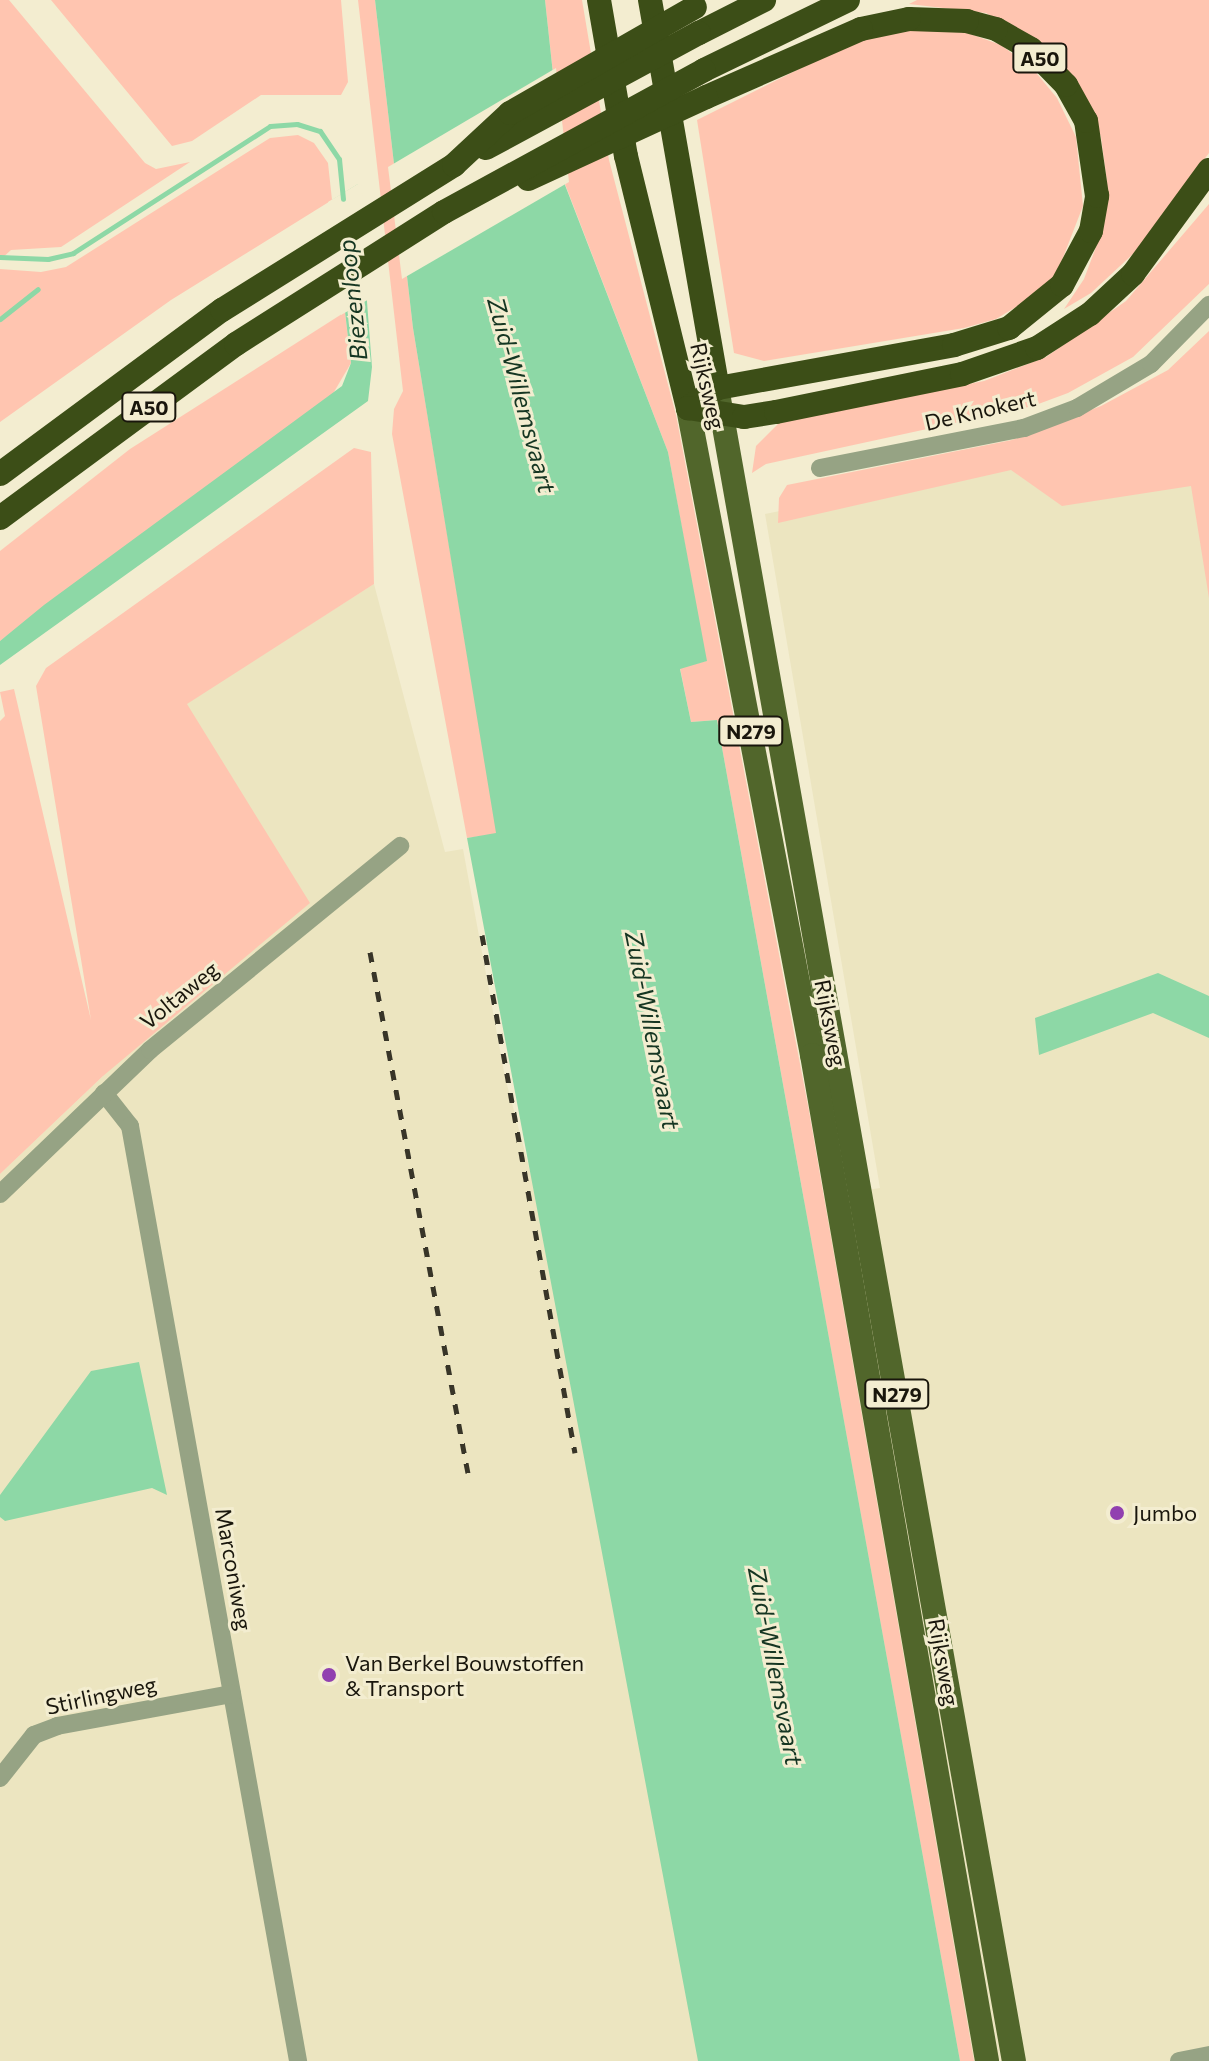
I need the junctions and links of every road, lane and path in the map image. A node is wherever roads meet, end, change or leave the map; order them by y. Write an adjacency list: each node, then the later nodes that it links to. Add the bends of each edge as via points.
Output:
1 (599, 0): 11 (highway, Rijksweg / N279, via 626,156)
2 (650, 0): 10 (highway, Rijksweg / N279)
3 (764, 0): 6 (highway, A50, bridge)
4 (848, 0): 8 (highway, A50, bridge, via 704,70)
5 (703, 4): 6 (highway, A50, bridge, via 510,113)
6 (454, 165): 14 (highway, A50, via 297,261 125,377)
7 (1209, 170): 12 (highway, via 1133,274 1090,314 1037,348 962,374 776,412)
8 (444, 212): 10 (highway, A50, bridge, via 571,162 861,29 909,19 967,21 996,29 1031,49 1066,85 1086,121 1097,196 1091,231 1062,285 1009,328 954,345); 15 (highway, A50, via 302,301)
9 (1209, 305): 13 (street, De Knokert, via 1151,364 1077,408 1024,428)
10 (718, 388): 11 (highway, A50); 12 (main road, Rijksweg / N279)
11 (688, 408): 12 (highway); 23 (main road, Rijksweg / N279, via 812,1055)
12 (722, 415): 24 (main road, Rijksweg / N279)
13 (820, 468)
14 (0, 474)
15 (0, 518)
16 (400, 846): 17 (street, Voltaweg)
17 (104, 1093): 18 (street, Voltaweg); 19 (street, Marconiweg, via 130,1126)
18 (0, 1194)
19 (232, 1694): 20 (street, Stirlingweg, via 57,1726 34,1735); 22 (street, Marconiweg)
20 (0, 1778)
21 (1209, 2055): 25 (street)
22 (298, 2061)
23 (987, 2061)
24 (1014, 2061)
25 (1179, 2061)

